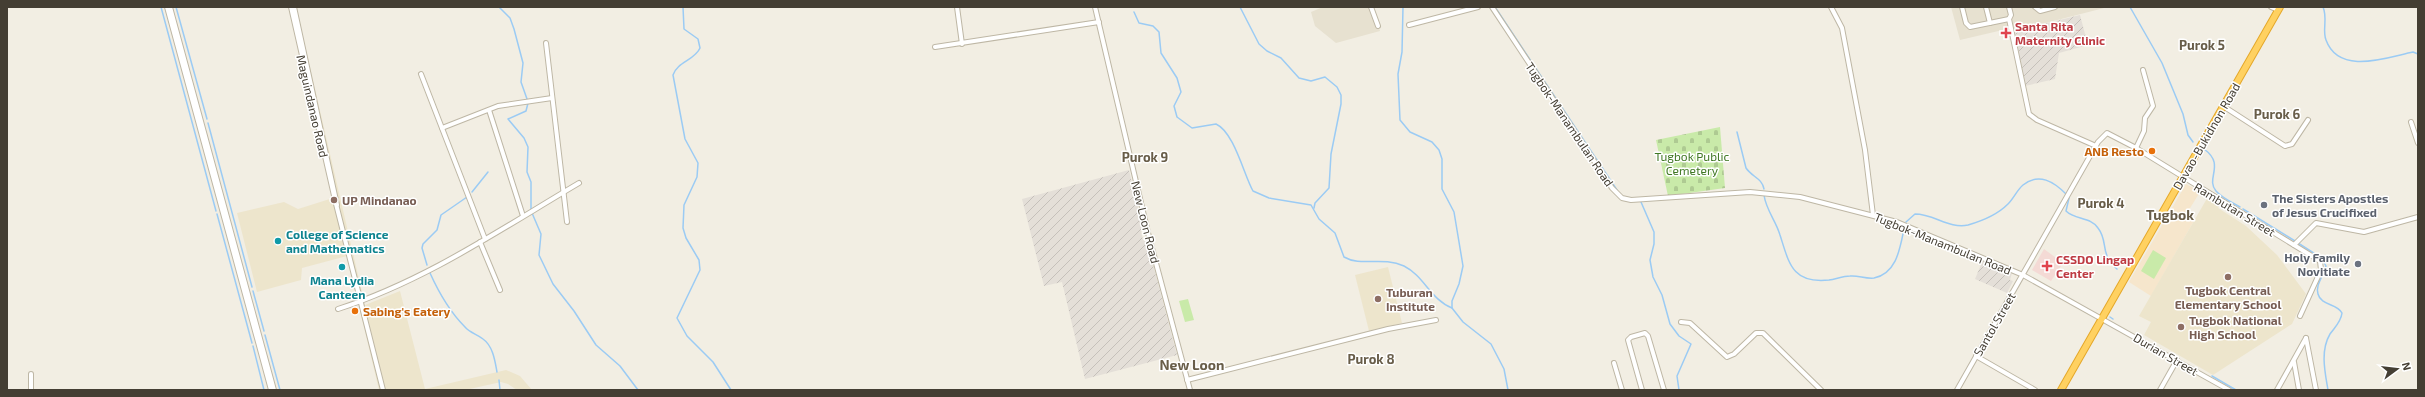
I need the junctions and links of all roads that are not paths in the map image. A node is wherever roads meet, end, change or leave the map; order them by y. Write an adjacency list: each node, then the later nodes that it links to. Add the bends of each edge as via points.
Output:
1 (167, 7): 29 (street)
2 (170, 7): 29 (street)
3 (291, 7): 42 (street, Maguindanao Road)
4 (294, 7): 42 (street, Maguindanao Road)
5 (957, 7): 24 (street)
6 (1095, 7): 19 (street, New Loon Road)
7 (1371, 7): 22 (street)
8 (1478, 7): 21 (street)
9 (1492, 7): 43 (street, Tugbok-Manambulan Road, via 1612,188 1622,198 1631,200 1769,192)
10 (1831, 7): 43 (street, via 1842,28 1865,150)
11 (1962, 7): 20 (street, via 1968,26)
12 (1986, 7): 20 (street)
13 (2009, 7): 18 (street)
14 (2035, 7): 15 (street, via 2040,11)
15 (2055, 7)
16 (2271, 7): 17 (street)
17 (2279, 8): 30 (highway, Davao-Bukidnon Road)
18 (2009, 19): 20 (street); 37 (street, via 2030,114 2037,120)
19 (1099, 22): 24 (street); 64 (street, New Loon Road, via 1149,237)
20 (1990, 23)
21 (1409, 25)
22 (1378, 26)
23 (546, 43): 28 (street)
24 (962, 44): 25 (street)
25 (935, 48)
26 (2143, 70): 38 (street, via 2153,106 2145,118 2144,131)
27 (421, 74): 34 (street)
28 (552, 98): 31 (street, via 516,102); 41 (street)
29 (194, 101): 51 (street)
30 (2223, 106): 32 (street, via 2285,146 2292,144); 39 (highway, Davao-Bukidnon Road)
31 (489, 110): 34 (street); 44 (street)
32 (2308, 120)
33 (2411, 122): 36 (street)
34 (442, 128): 47 (street)
35 (2105, 134): 37 (street, Santol Street); 38 (street, Rambutan Street, via 2110,133)
36 (2418, 143)
37 (2096, 146): 50 (street, Santol Street)
38 (2136, 148): 39 (street, Rambutan Street)
39 (2183, 177): 49 (street, Rambutan Street); 56 (highway, Davao-Bukidnon Road)
40 (579, 183): 41 (street)
41 (563, 192): 44 (street); 46 (street)
42 (338, 205): 53 (street, Maguindanao Road)
43 (1874, 215): 50 (street, Tugbok-Manambulan Road, via 1897,222)
44 (523, 216): 47 (street)
45 (2418, 218): 49 (street, via 2364,232 2316,223)
46 (566, 222)
47 (485, 239): 48 (street)
48 (480, 242): 52 (street); 53 (street, via 406,283)
49 (2294, 245): 55 (street, Rambutan Street, via 2322,265)
50 (2023, 275): 56 (street, Tugbok-Manambulan Road); 59 (street, Santol Street)
51 (245, 290): 67 (street); 68 (street)
52 (500, 290)
53 (362, 301): 54 (street); 69 (street, Maguindanao Road)
54 (338, 308)
55 (2300, 316)
56 (2102, 318): 60 (street, Durian Street); 77 (highway, Davao-Bukidnon Road)
57 (1436, 320): 64 (street, via 1396,327)
58 (1681, 322): 74 (street, via 1690,323 1724,356 1734,354 1756,333 1763,333)
59 (1976, 356): 75 (street, Santol Street); 76 (street)
60 (2177, 360): 78 (street); 79 (street, Durian Street)
61 (2294, 362): 65 (street); 82 (street); 83 (street, via 2306,338)
62 (1614, 363): 71 (street)
63 (31, 374): 66 (street)
64 (1187, 380): 70 (street, New Loon Road)
65 (2280, 384): 80 (street); 81 (street)
66 (30, 390)
67 (271, 390)
68 (274, 390)
69 (383, 390)
70 (1190, 390)
71 (1622, 390)
72 (1642, 390): 73 (street, via 1628,340 1645,333)
73 (1664, 390)
74 (1821, 390)
75 (1957, 390)
76 (2035, 390)
77 (2061, 390)
78 (2160, 390)
79 (2229, 390)
80 (2277, 390)
81 (2282, 390)
82 (2299, 390)
83 (2316, 390)

